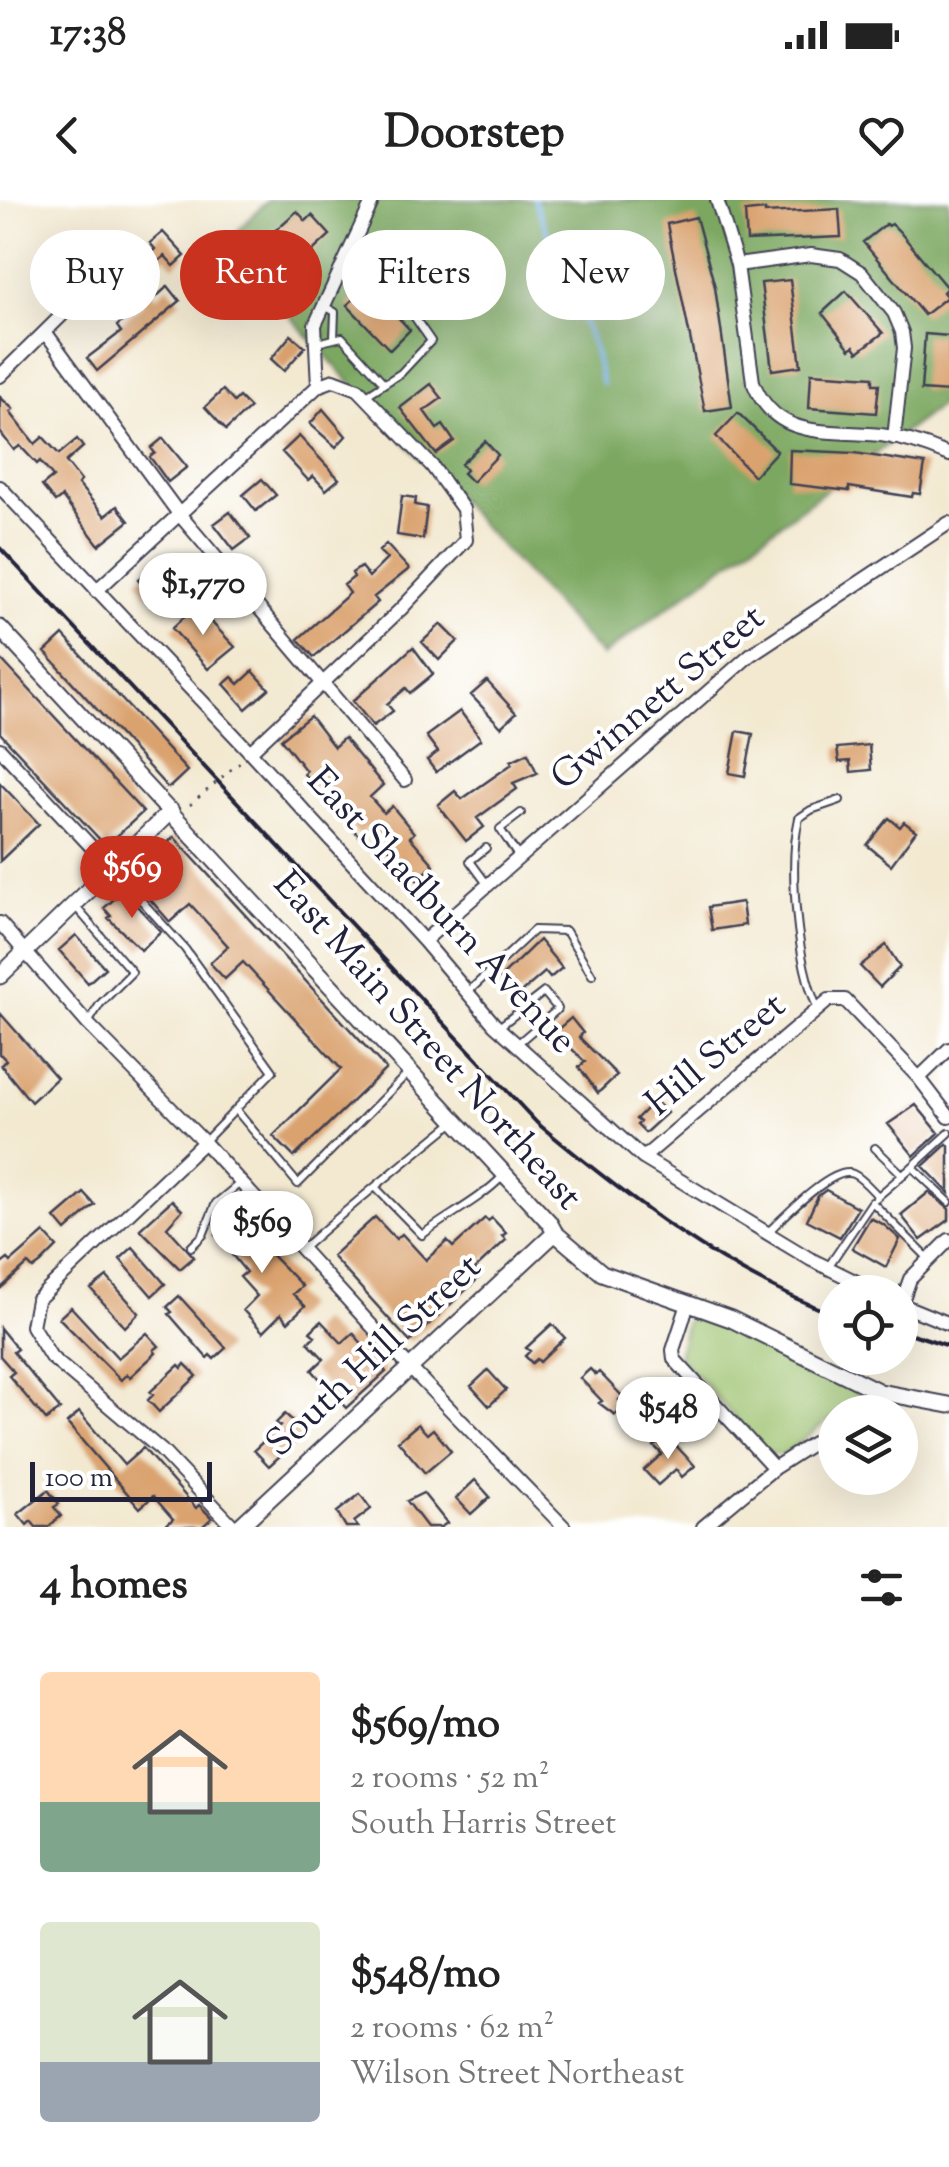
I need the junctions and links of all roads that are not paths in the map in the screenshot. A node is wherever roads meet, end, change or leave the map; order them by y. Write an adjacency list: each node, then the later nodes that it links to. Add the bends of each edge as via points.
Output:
1 (373, 200): 4 (street)
2 (717, 200): 3 (street)
3 (737, 265): 14 (street, via 760,399 806,430); 14 (street, via 811,255 840,259 862,273 902,332)
4 (339, 278): 5 (street); 11 (lane, via 394,288 431,342)
5 (324, 306): 8 (lane, via 335,312); 9 (street)
6 (59, 320): 7 (street)
7 (46, 333): 10 (street); 17 (street)
8 (338, 338): 9 (lane); 11 (lane)
9 (316, 343): 12 (street)
10 (0, 376)
11 (384, 383): 13 (lane)
12 (318, 386): 13 (street, via 334,380); 17 (street)
13 (365, 396): 21 (street, via 464,509 466,540)
14 (894, 438): 15 (street)
15 (949, 455)
16 (0, 488): 19 (street, East Shadburn Avenue)
17 (179, 514): 19 (street); 21 (street)
18 (949, 523): 29 (street, Gwinnett Street, via 750,655)
19 (96, 590): 23 (street, East Shadburn Avenue)
20 (0, 628): 26 (street, East Main Street Northeast)
21 (323, 682): 23 (street); 24 (street)
22 (0, 749): 30 (street)
23 (250, 752): 34 (street, East Shadburn Avenue)
24 (406, 780)
25 (840, 800): 39 (lane, via 799,818 795,836 807,986)
26 (171, 811): 30 (street); 44 (street, East Main Street Northeast)
27 (520, 813): 29 (lane, via 500,829)
28 (486, 848): 31 (lane, via 470,861)
29 (518, 857): 31 (street, Gwinnett Street)
30 (113, 870): 32 (street); 46 (lane, via 185,949 273,1071)
31 (487, 885): 34 (street, Gwinnett Street)
32 (74, 906): 35 (street); 40 (lane, via 132,972)
33 (0, 923): 35 (street)
34 (424, 941): 38 (street, East Shadburn Avenue)
35 (26, 952): 37 (street); 40 (street)
36 (592, 975): 38 (lane, via 566,931 534,930)
37 (0, 976)
38 (467, 992): 41 (street, East Shadburn Avenue)
39 (824, 1005): 45 (street, via 845,1000); 52 (street, Hill Street)
40 (88, 1024): 50 (street)
41 (498, 1028): 42 (street, East Shadburn Avenue); 42 (lane, via 544,992 558,1009)
42 (516, 1045): 52 (street, East Shadburn Avenue)
43 (949, 1049): 45 (street)
44 (410, 1072): 46 (lane, via 298,1184); 48 (street, East Main Street Northeast)
45 (919, 1078): 47 (street)
46 (236, 1110): 50 (lane)
47 (949, 1117)
48 (456, 1120): 55 (street, East Main Street Northeast); 57 (lane)
49 (949, 1134): 53 (lane)
50 (204, 1142): 56 (street); 78 (street, via 36,1300 32,1326 51,1357 161,1450)
51 (874, 1148): 54 (lane)
52 (643, 1158): 61 (street, East Shadburn Avenue)
53 (912, 1167): 54 (lane); 59 (lane)
54 (903, 1174): 58 (lane)
55 (505, 1175): 57 (lane, via 422,1235); 60 (street, East Main Street Northeast)
56 (240, 1183): 63 (lane, via 216,1203); 64 (street)
57 (374, 1187): 64 (lane)
58 (875, 1199): 61 (lane, via 853,1174 841,1176 809,1194); 65 (lane); 66 (lane)
59 (949, 1202)
60 (555, 1233): 69 (street, East Main Street Northeast, via 602,1273); 72 (street, South Hill Street)
61 (768, 1233): 66 (street, East Shadburn Avenue)
62 (949, 1240): 65 (street)
63 (191, 1247)
64 (302, 1250): 72 (street)
65 (928, 1258): 68 (street)
66 (828, 1268): 67 (street, East Shadburn Avenue)
67 (842, 1275)
68 (913, 1275)
69 (688, 1304): 73 (street, East Main Street Northeast); 77 (street, via 674,1360)
70 (918, 1311): 71 (street)
71 (949, 1324)
72 (411, 1369): 78 (street, South Hill Street); 79 (street)
73 (880, 1392): 74 (street); 75 (street, East Main Street Northeast)
74 (877, 1395)
75 (949, 1404)
76 (818, 1440): 77 (street)
77 (774, 1468): 80 (street)
78 (236, 1527)
79 (564, 1527)
80 (703, 1527)

